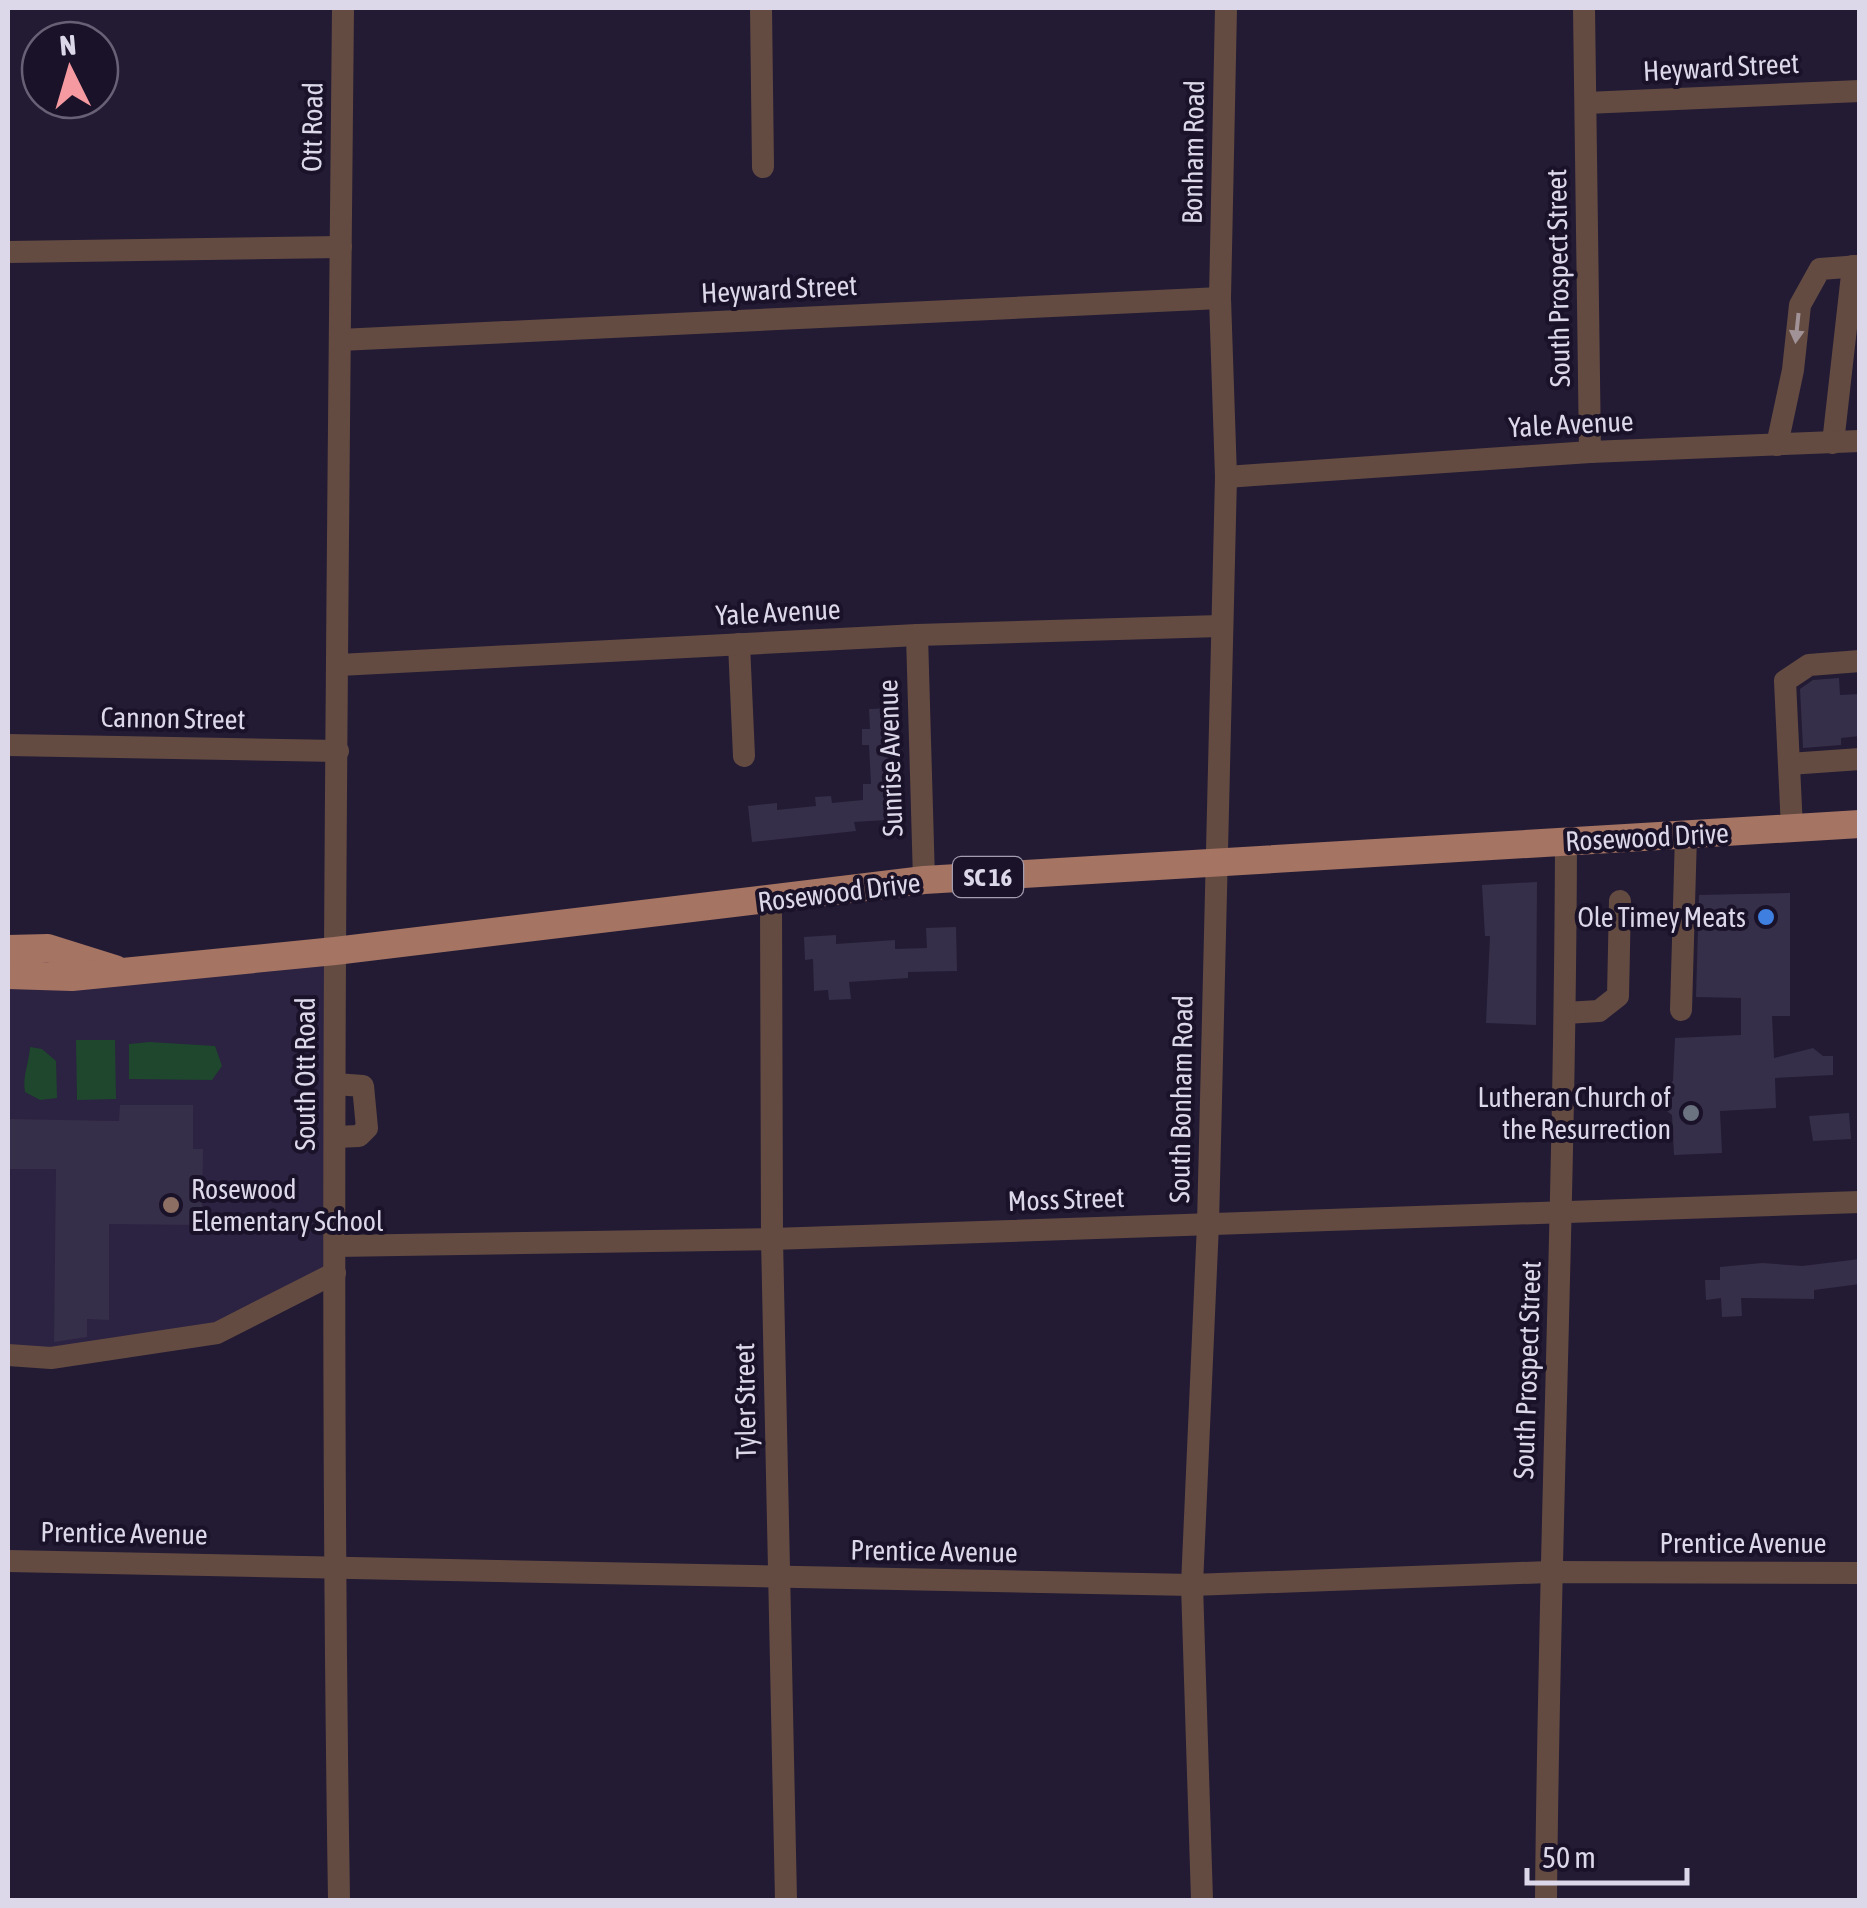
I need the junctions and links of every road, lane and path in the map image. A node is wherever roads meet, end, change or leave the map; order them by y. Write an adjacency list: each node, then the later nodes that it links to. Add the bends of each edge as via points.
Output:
1 (343, 8): 8 (street, Ott Road)
2 (760, 8): 7 (street)
3 (1226, 8): 11 (street, Bonham Road)
4 (1584, 8): 6 (street, South Prospect Street)
5 (1860, 91): 6 (street, Heyward Street)
6 (1586, 103): 16 (street, South Prospect Street)
7 (763, 167)
8 (341, 247): 9 (street); 12 (street, South Ott Road)
9 (8, 252)
10 (1856, 266): 13 (street); 15 (street, one-way to 15, via 1820,270 1800,306)
11 (1220, 298): 12 (street, Heyward Street); 17 (street, South Bonham Road)
12 (340, 340): 22 (street, South Ott Road)
13 (1833, 442): 14 (street, Yale Avenue); 15 (street, Yale Avenue)
14 (1860, 442)
15 (1778, 444): 16 (street, Yale Avenue)
16 (1590, 452): 17 (street, Yale Avenue)
17 (1226, 477): 18 (street, South Bonham Road)
18 (1220, 626): 19 (street, Yale Avenue); 32 (street, South Bonham Road)
19 (917, 635): 20 (street, Yale Avenue); 33 (street, Sunrise Avenue)
20 (739, 644): 22 (street, Yale Avenue); 25 (street)
21 (1860, 661): 27 (street, via 1808,665 1784,681)
22 (339, 665): 24 (street, South Ott Road)
23 (8, 745): 24 (street, Cannon Street)
24 (338, 751): 37 (street, South Ott Road)
25 (744, 756)
26 (1860, 759): 27 (street)
27 (1789, 764): 29 (street)
28 (1860, 824): 29 (main road, Rosewood Drive / SC 16)
29 (1792, 829): 30 (main road, Rosewood Drive / SC 16)
30 (1686, 835): 31 (main road, Rosewood Drive / SC 16); 40 (street)
31 (1566, 841): 32 (main road, Rosewood Drive / SC 16); 41 (street, South Prospect Street)
32 (1216, 864): 33 (main road, Rosewood Drive / SC 16); 44 (street, South Bonham Road)
33 (924, 880): 34 (main road, Rosewood Drive / SC 16)
34 (771, 900): 37 (main road, Rosewood Drive / SC 16); 45 (street, Tyler Street)
35 (1620, 901): 41 (street, via 1618,996 1600,1012)
36 (8, 949): 38 (main road, Rosewood Drive / SC 16, via 48,948)
37 (335, 952): 38 (main road, Rosewood Drive / SC 16); 46 (street, South Ott Road)
38 (121, 972): 39 (main road, Rosewood Drive / SC 16)
39 (8, 976)
40 (1681, 1010)
41 (1565, 1013): 43 (street, South Prospect Street)
42 (1860, 1202): 43 (street, Moss Street)
43 (1563, 1212): 44 (street, Moss Street); 51 (street, South Prospect Street)
44 (1208, 1224): 45 (street, Moss Street); 54 (street, South Bonham Road)
45 (772, 1239): 46 (street, Moss Street); 53 (street, Tyler Street)
46 (335, 1246): 47 (street, South Ott Road)
47 (335, 1273): 48 (street, via 217,1333 51,1358); 50 (street, South Ott Road)
48 (8, 1355)
49 (8, 1561): 50 (street, Prentice Avenue)
50 (334, 1567): 53 (street, Prentice Avenue); 55 (street, South Ott Road)
51 (1549, 1572): 52 (street, Prentice Avenue); 54 (street, Prentice Avenue); 58 (street, South Prospect Street)
52 (1860, 1573)
53 (780, 1580): 54 (street, Prentice Avenue); 56 (street, Tyler Street)
54 (1192, 1585): 57 (street, South Bonham Road)
55 (339, 1900)
56 (786, 1900)
57 (1202, 1900)
58 (1546, 1900)

